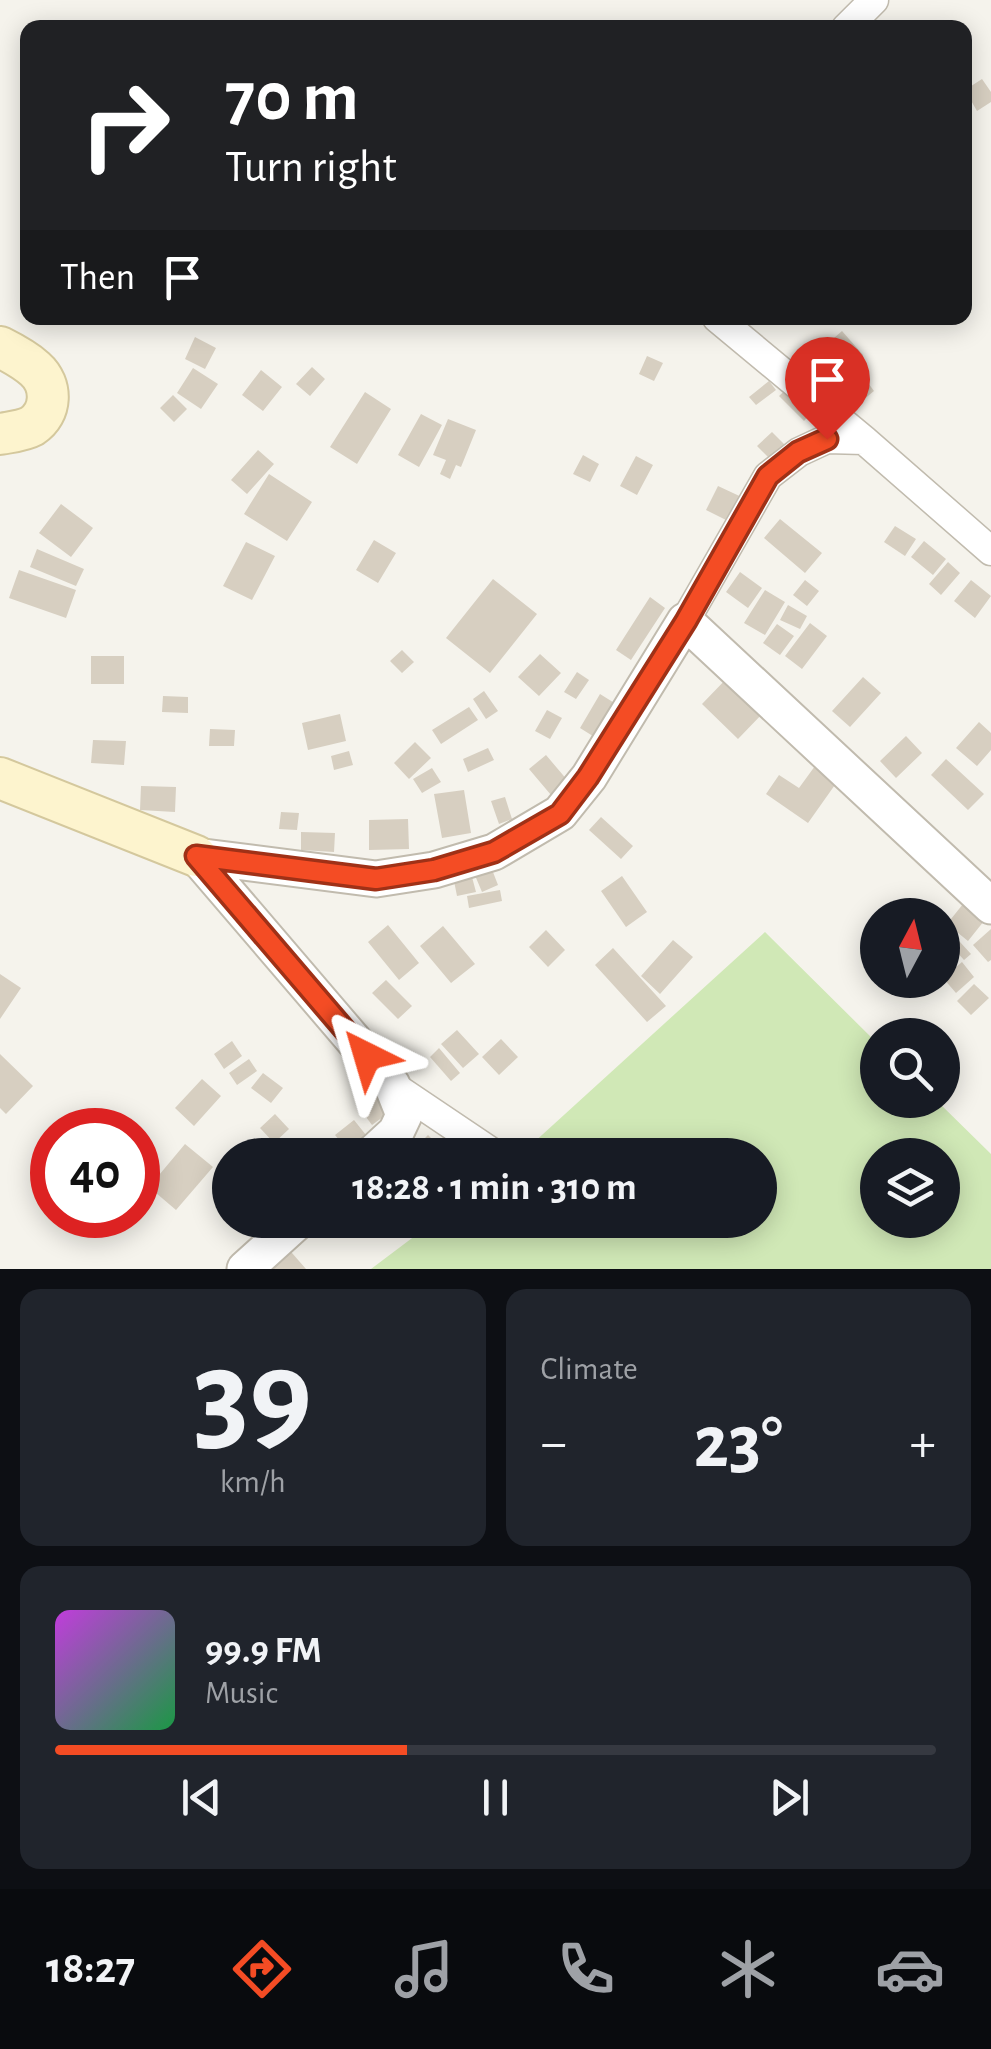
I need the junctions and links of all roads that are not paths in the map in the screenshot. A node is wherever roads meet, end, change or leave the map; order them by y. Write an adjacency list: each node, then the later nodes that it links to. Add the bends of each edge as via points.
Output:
1 (874, 0): 2 (street)
2 (854, 20)
3 (725, 325): 6 (street)
4 (0, 348): 5 (main road, via 35,368 48,392 48,405 30,428)
5 (0, 434)
6 (864, 440): 7 (street); 8 (street, via 827,439 768,476)
7 (991, 551)
8 (686, 621): 10 (street, via 560,814 494,852 376,879); 11 (street)
9 (0, 778): 10 (main road)
10 (196, 856): 12 (street)
11 (991, 906)
12 (392, 1085): 13 (street, via 404,1115); 14 (street)
13 (389, 1138)
14 (471, 1138)
15 (279, 1238): 16 (street)
16 (245, 1269)

